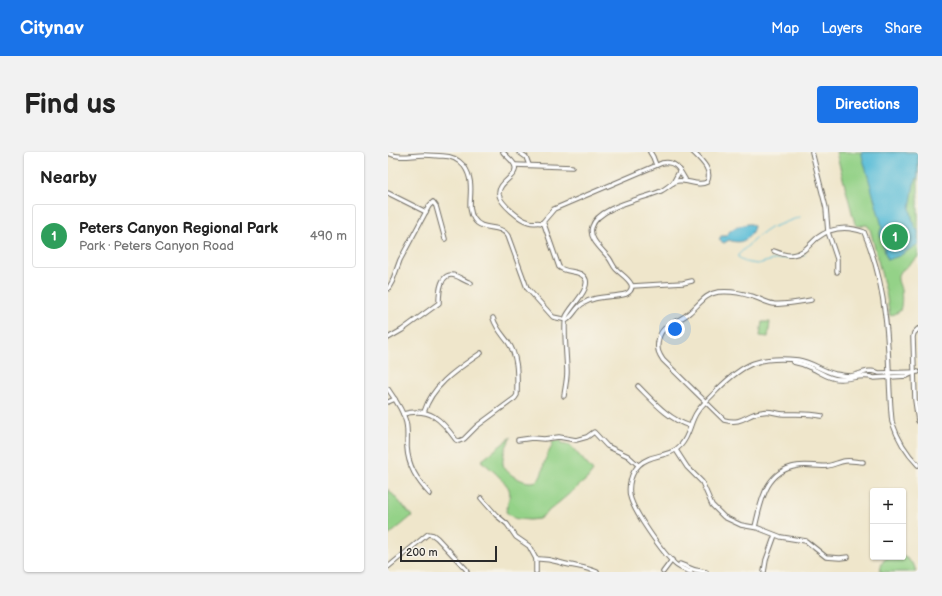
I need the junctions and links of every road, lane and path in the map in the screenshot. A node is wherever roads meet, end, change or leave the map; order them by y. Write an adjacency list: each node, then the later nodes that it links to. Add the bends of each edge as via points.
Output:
1 (503, 152): 9 (street)
2 (519, 152): 7 (street, via 526,157)
3 (650, 152): 8 (street)
4 (693, 152): 12 (street, via 708,169 709,179 700,184)
5 (812, 152): 17 (street, via 826,208)
6 (388, 153): 27 (street, via 402,156 448,156 458,160 470,178 471,211 474,220 479,225 500,229 506,233 528,288 553,317)
7 (529, 165): 9 (street); 10 (street)
8 (656, 165): 11 (street, via 669,162); 16 (street, via 554,209)
9 (515, 166): 16 (street, via 514,173 500,188 500,200 525,221)
10 (572, 167)
11 (680, 170): 12 (street); 13 (street)
12 (685, 181): 13 (street)
13 (673, 183): 23 (street, via 663,190 604,213 592,226 592,233 598,245)
14 (388, 193): 15 (street)
15 (426, 212): 18 (street, via 433,202); 24 (street, via 400,260)
16 (542, 223): 27 (street, via 559,267 564,271 579,273 586,282 584,291)
17 (828, 232): 19 (street, via 797,254 790,256); 20 (street, via 837,259); 33 (street, via 839,228 864,232 882,294)
18 (445, 239)
19 (774, 251)
20 (837, 272)
21 (692, 281): 23 (street)
22 (471, 283): 29 (street, via 457,276 449,276 440,286 439,303)
23 (632, 286): 27 (street, via 626,294 605,296 585,302 569,320)
24 (388, 289)
25 (811, 300): 39 (street, via 774,304 746,295 716,292 701,300 690,313 662,330 658,347 660,355)
26 (492, 318): 40 (street, via 509,343 516,364 517,395 460,441 456,440 440,420)
27 (565, 320): 36 (street, via 567,374)
28 (918, 329): 32 (street, via 913,337)
29 (388, 338)
30 (481, 353): 40 (street, via 438,387 430,397)
31 (788, 360): 33 (street, via 807,362 837,375 850,376 874,371); 33 (street, via 837,380 874,378); 39 (street, via 770,360 747,365 733,374)
32 (916, 372): 33 (street); 43 (street)
33 (889, 374): 49 (street, via 894,427 901,442)
34 (638, 386): 44 (street, via 664,412 678,422)
35 (388, 389): 37 (street)
36 (564, 396)
37 (395, 399): 38 (street); 41 (street)
38 (388, 402)
39 (705, 402): 42 (street, via 724,420 734,422 762,412); 44 (street)
40 (424, 412): 41 (street)
41 (403, 414): 50 (street, via 409,463)
42 (822, 416)
43 (918, 421)
44 (690, 426): 46 (street, via 684,441)
45 (518, 440): 48 (street, via 559,437 576,440 594,432 607,446 628,456)
46 (676, 450): 48 (street, via 647,459); 52 (street, via 687,467 702,482 716,511 730,521)
47 (863, 462): 52 (street, via 846,461 828,466 804,465 785,470 770,482 764,491)
48 (638, 465): 56 (street, via 630,480 630,497 665,554)
49 (918, 465)
50 (430, 494)
51 (481, 498): 55 (street, via 516,537 529,546)
52 (755, 527): 53 (street)
53 (775, 535): 54 (street, via 806,541 826,556); 64 (street)
54 (848, 557)
55 (536, 560): 59 (street); 60 (street, via 554,560)
56 (672, 560): 61 (street); 62 (street); 63 (street)
57 (388, 567): 58 (street, via 428,534 437,538 466,568)
58 (466, 572)
59 (536, 572)
60 (597, 572)
61 (663, 572)
62 (691, 572)
63 (706, 572)
64 (764, 572)

